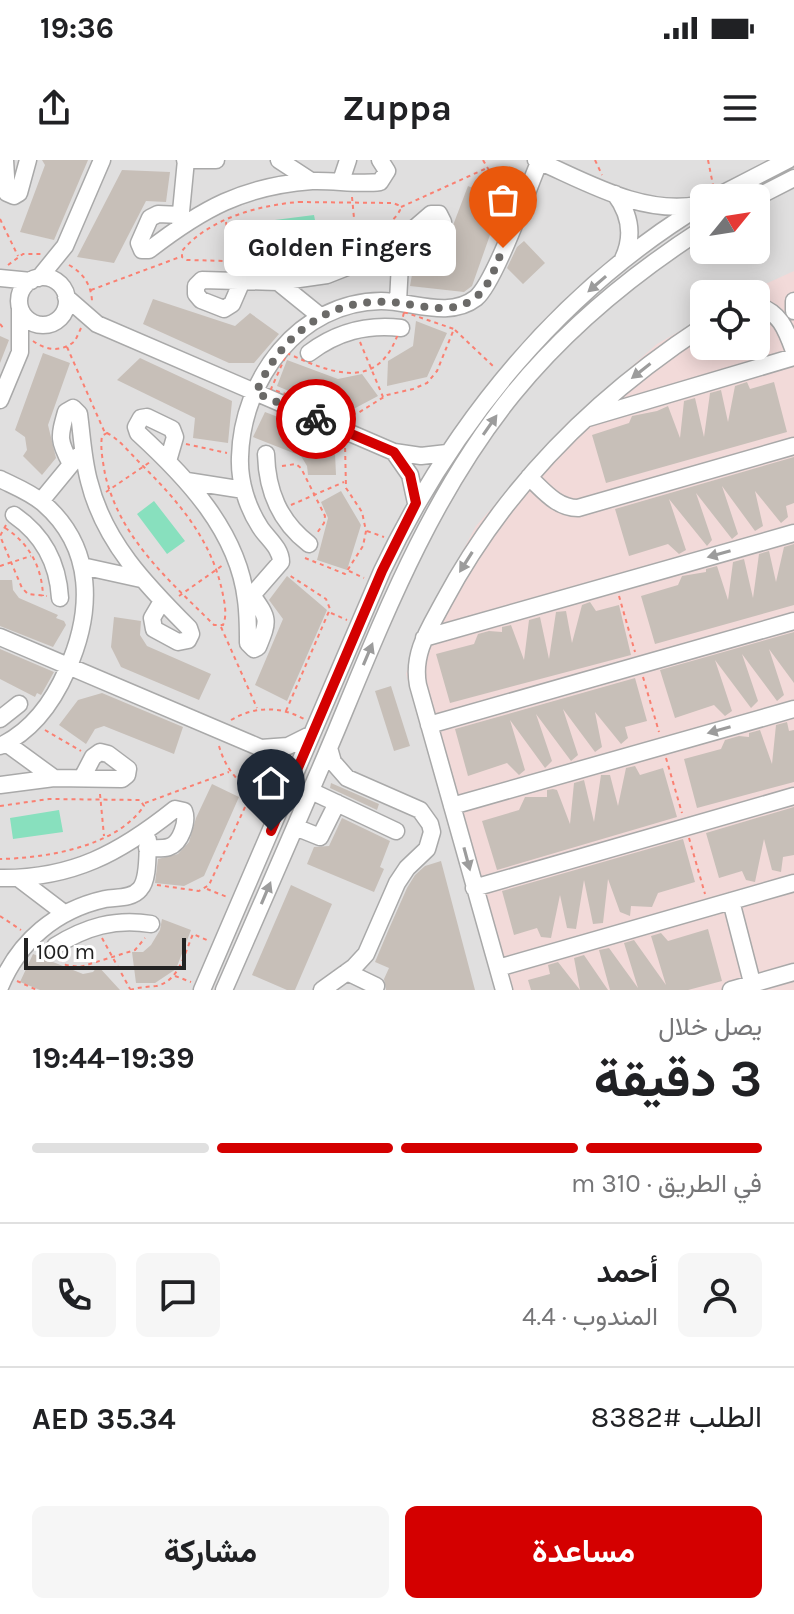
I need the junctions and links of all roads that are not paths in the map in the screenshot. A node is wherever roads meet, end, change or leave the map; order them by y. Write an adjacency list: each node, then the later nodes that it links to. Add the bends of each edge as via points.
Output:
1 (5, 160): 2 (street, via 7,193 14,196)
2 (28, 160)
3 (102, 160): 22 (street)
4 (186, 160): 5 (street); 13 (street, via 180,220 259,188)
5 (216, 160)
6 (279, 160): 13 (street)
7 (348, 160): 14 (street)
8 (380, 160): 14 (street, via 387,171 384,179)
9 (788, 160): 15 (street)
10 (538, 161): 18 (street); 30 (street, via 480,294 451,308)
11 (794, 166): 16 (street)
12 (794, 178): 17 (street)
13 (311, 181): 14 (street)
14 (346, 181)
15 (733, 184)
16 (756, 184)
17 (770, 190)
18 (615, 194): 19 (street, via 659,207); 23 (street, via 630,227)
19 (690, 206)
20 (690, 213): 23 (street)
21 (690, 238): 46 (street, via 622,287)
22 (62, 256): 25 (street); 28 (street)
23 (622, 262): 36 (street, one-way to 36)
24 (1, 279): 25 (street); 32 (street)
25 (35, 279): 28 (street, via 50,278); 32 (street, via 20,296)
26 (237, 281): 27 (street)
27 (278, 282): 30 (street, via 327,275 401,245); 35 (street)
28 (65, 293): 37 (street); 38 (street, via 64,312)
29 (794, 301): 33 (street)
30 (398, 302): 31 (street)
31 (347, 306): 35 (street); 40 (street)
32 (20, 307): 38 (street, via 36,324); 42 (street)
33 (794, 311)
34 (770, 312): 43 (street, via 787,332)
35 (320, 316): 47 (street, via 286,343)
36 (558, 320): 46 (street, via 564,329 537,358); 53 (street, via 483,402)
37 (89, 322): 38 (street); 47 (street)
38 (53, 323): 42 (street)
39 (401, 328): 40 (street)
40 (355, 330): 44 (street)
41 (690, 336): 49 (street, one-way to 49)
42 (26, 346): 48 (street)
43 (794, 351)
44 (309, 353)
45 (794, 357): 49 (street)
46 (532, 372): 85 (street, one-way to 46, via 389,602 433,513)
47 (256, 393): 52 (street); 60 (street, via 240,456)
48 (0, 400)
49 (583, 419): 57 (street)
50 (794, 446): 57 (street, via 578,508 557,503)
51 (83, 450): 56 (street); 56 (street, via 79,414 70,408 59,437); 71 (street, via 109,533)
52 (394, 452): 53 (street); 62 (street, via 410,475)
53 (447, 453): 62 (street)
54 (164, 458): 54 (street, via 174,433 147,417 138,420 138,433); 59 (street)
55 (266, 461): 63 (street)
56 (71, 464): 61 (street)
57 (529, 477): 76 (street, one-way to 76, via 468,558)
58 (0, 479): 61 (street)
59 (187, 481): 60 (street); 65 (street, via 209,510 250,598 281,562 281,554)
60 (244, 490): 65 (street)
61 (41, 501): 67 (street)
62 (416, 503): 82 (street)
63 (278, 510): 65 (street); 68 (street)
64 (9, 521): 69 (street, via 36,534)
65 (256, 521)
66 (794, 533): 76 (street, one-way to 76)
67 (70, 538): 69 (street); 70 (street)
68 (309, 544)
69 (40, 553): 72 (street, via 57,573)
70 (82, 566): 71 (street); 77 (street, via 85,619)
71 (141, 579): 73 (street)
72 (52, 597)
73 (164, 603)
74 (794, 621): 81 (street)
75 (0, 637): 77 (street)
76 (424, 638): 81 (street, via 416,675)
77 (69, 666): 83 (street, via 48,706); 84 (street)
78 (19, 704): 80 (street)
79 (794, 709): 93 (street, one-way to 93)
80 (0, 719)
81 (429, 725): 93 (street)
82 (312, 734): 84 (street, via 288,746); 90 (street)
83 (3, 745): 86 (street)
84 (261, 748): 90 (street, via 278,770)
85 (329, 748): 89 (street); 109 (street, via 342,774 420,810 432,832 427,849 397,883 366,954)
86 (54, 778): 87 (street); 88 (street)
87 (90, 778): 87 (street, via 97,753 128,769 122,779)
88 (0, 785)
89 (311, 791): 92 (street); 94 (street)
90 (286, 795): 102 (street)
91 (794, 796): 99 (street)
92 (337, 803): 94 (street, via 320,837); 95 (street)
93 (452, 806): 99 (street, one-way to 99)
94 (295, 827): 107 (street, one-way to 94)
95 (396, 831)
96 (0, 878): 97 (street)
97 (18, 878): 101 (street, via 69,870 148,839 139,891); 103 (street)
98 (794, 883): 100 (street)
99 (474, 888): 108 (street)
100 (731, 901): 108 (street); 113 (street)
101 (94, 902): 103 (street); 105 (street)
102 (240, 905): 107 (street, via 226,954 231,962); 114 (street)
103 (64, 913): 111 (street, via 32,937)
104 (151, 924): 105 (street)
105 (99, 925): 106 (street, via 79,932)
106 (62, 950)
107 (237, 960): 115 (street)
108 (498, 968): 117 (street)
109 (347, 972): 112 (street); 116 (street)
110 (794, 972): 113 (street)
111 (1, 986)
112 (376, 986)
113 (754, 987): 118 (street)
114 (203, 989)
115 (224, 990)
116 (322, 990)
117 (504, 990)
118 (731, 990)

